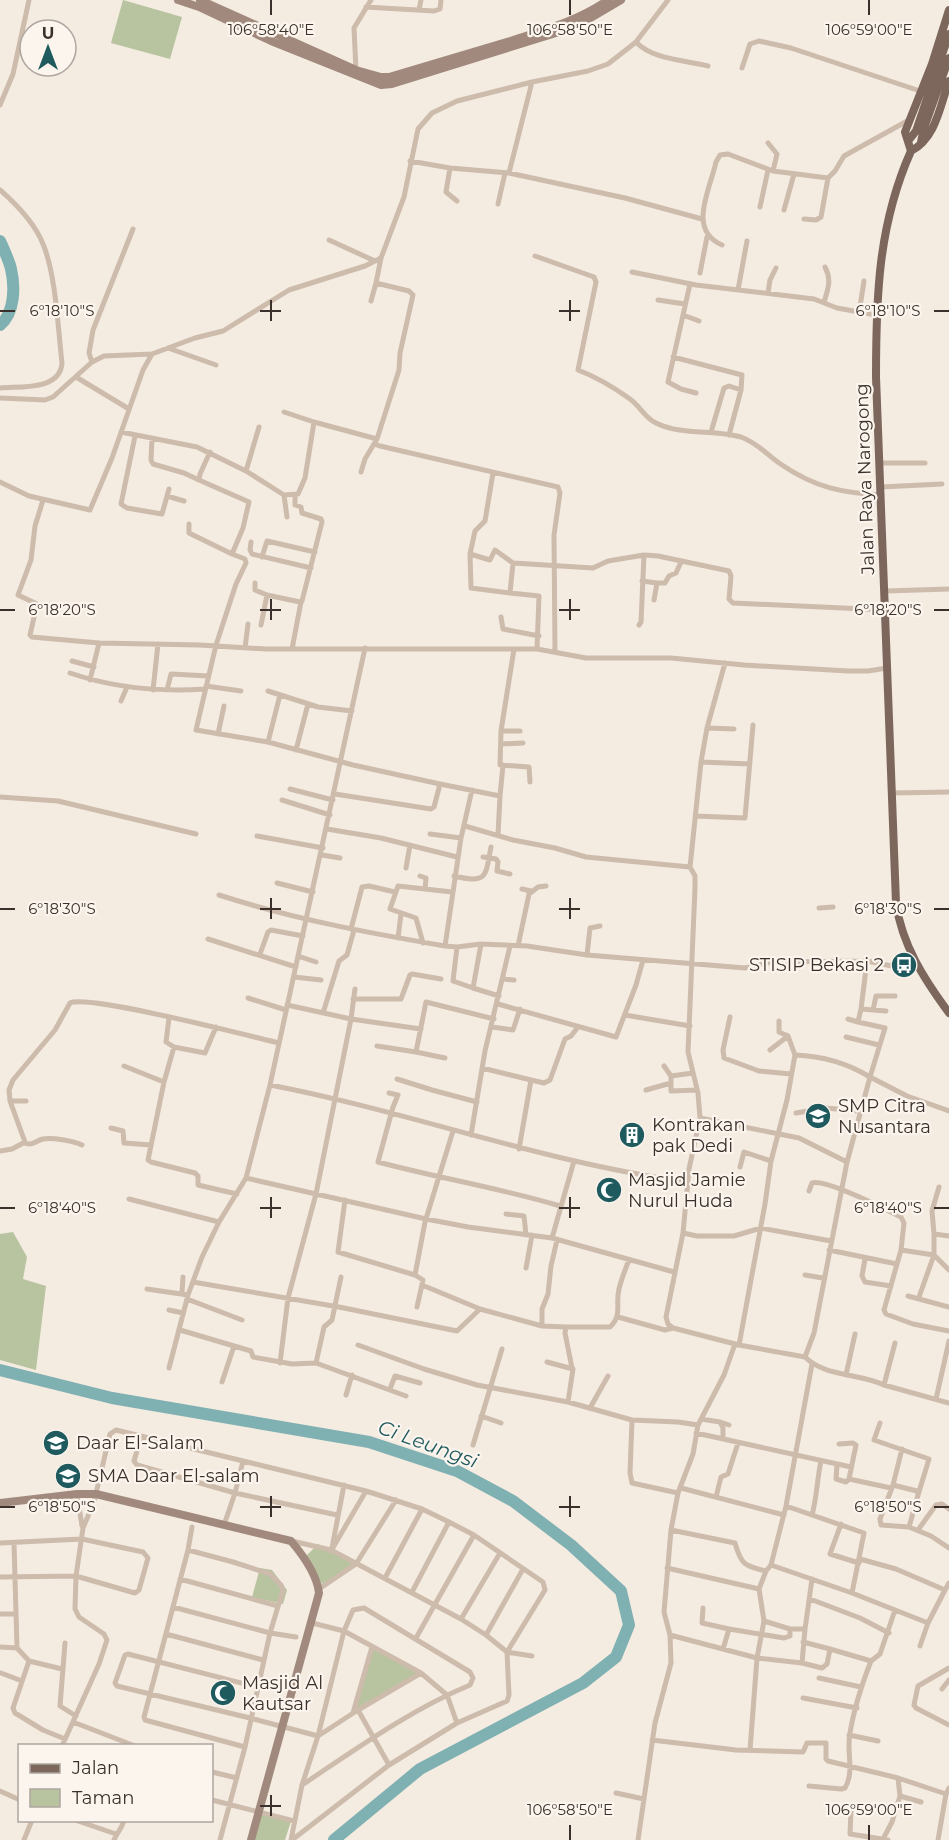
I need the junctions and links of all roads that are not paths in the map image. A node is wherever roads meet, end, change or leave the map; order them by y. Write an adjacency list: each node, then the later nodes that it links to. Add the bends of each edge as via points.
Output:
1 (29, 0): 24 (street, via 13,74)
2 (178, 0): 17 (main road, via 381,85)
3 (200, 0): 20 (main road)
4 (371, 0): 10 (street)
5 (422, 0): 11 (street)
6 (441, 0): 11 (street, via 440,9)
7 (608, 0): 13 (main road)
8 (621, 0): 13 (main road, via 582,23)
9 (668, 0): 15 (street)
10 (366, 7): 11 (street); 20 (street, via 354,28)
11 (419, 10)
12 (949, 10): 23 (main road)
13 (556, 30): 17 (main road)
14 (949, 34): 26 (main road, via 916,131)
15 (636, 42): 18 (street, via 657,55); 22 (street, via 600,68)
16 (949, 58): 28 (main road)
17 (457, 61): 20 (main road, via 389,77)
18 (708, 66)
19 (742, 68): 23 (street, via 750,44 759,41)
20 (356, 70)
21 (949, 81): 28 (main road, via 933,130)
22 (532, 82): 30 (street, via 439,108 418,129); 33 (street)
23 (920, 92): 25 (main road)
24 (0, 105)
25 (909, 120): 26 (main road, via 905,132); 35 (street, via 848,153)
26 (908, 141): 29 (main road)
27 (768, 143): 32 (street, via 777,154)
28 (921, 146): 29 (main road)
29 (912, 151): 65 (main road, Jalan Raya Narogong, via 885,234)
30 (410, 161): 31 (street); 49 (street, via 398,217)
31 (450, 168): 33 (street); 37 (street, via 446,192)
32 (771, 170): 34 (street); 39 (street); 41 (street, via 728,154 720,156)
33 (507, 173): 38 (street); 41 (street)
34 (794, 174): 35 (street); 40 (street)
35 (828, 178): 42 (street, via 821,217)
36 (0, 190): 73 (street, via 43,243 54,292 62,363 50,382)
37 (457, 201)
38 (498, 204)
39 (760, 207)
40 (784, 210)
41 (702, 219): 44 (street)
42 (804, 219)
43 (133, 229): 70 (street, via 93,330 89,353)
44 (707, 237): 47 (street); 53 (street)
45 (329, 240): 49 (street)
46 (747, 241): 57 (street)
47 (722, 245)
48 (535, 256): 82 (street, via 596,280 578,370 630,399 657,424 675,430)
49 (378, 260): 55 (street); 67 (street, via 289,290 223,331)
50 (825, 267): 61 (street, via 830,282)
51 (776, 268): 58 (street)
52 (632, 272): 56 (street)
53 (700, 273)
54 (864, 281): 63 (street)
55 (376, 283): 60 (street); 86 (street, via 412,295 399,370)
56 (690, 284): 57 (street); 62 (street)
57 (738, 290): 58 (street)
58 (768, 293): 61 (street)
59 (658, 300): 62 (street)
60 (371, 301)
61 (824, 302): 63 (street)
62 (685, 304): 64 (street)
63 (859, 312): 65 (street)
64 (683, 315): 66 (street); 69 (street)
65 (876, 315): 88 (main road, Jalan Raya Narogong)
66 (699, 321)
67 (168, 348): 68 (street); 71 (street)
68 (152, 354): 70 (street, via 104,356); 77 (street)
69 (673, 357): 74 (street, via 737,372 742,375); 75 (street, via 668,382)
70 (92, 362): 72 (street)
71 (216, 365)
72 (76, 377): 76 (street, via 45,400); 77 (street)
73 (0, 388)
74 (741, 390): 82 (street, via 728,386 724,389); 83 (street)
75 (696, 393)
76 (0, 398)
77 (129, 409): 81 (street)
78 (284, 412): 79 (street)
79 (314, 423): 86 (street); 99 (street, via 305,478)
80 (259, 427): 90 (street)
81 (121, 432): 84 (street); 101 (street, via 90,510)
82 (711, 432): 83 (street)
83 (729, 435): 97 (street, via 752,442 782,465 839,492)
84 (135, 436): 85 (street); 100 (street, via 121,504 162,514)
85 (152, 439): 87 (street); 93 (street, via 151,462)
86 (376, 441): 91 (street); 92 (street)
87 (210, 452): 90 (street); 93 (street)
88 (880, 463): 89 (street); 97 (main road, Jalan Raya Narogong)
89 (925, 463)
90 (246, 471): 98 (street)
91 (361, 472)
92 (493, 473): 108 (street, via 485,521 475,531); 113 (street, via 560,489 554,535)
93 (199, 480): 107 (street, via 249,502)
94 (0, 482): 101 (street)
95 (942, 483): 97 (street)
96 (170, 489): 100 (street)
97 (881, 491): 119 (main road, Jalan Raya Narogong)
98 (284, 495): 99 (street); 103 (street)
99 (295, 495): 106 (street, via 295,505 302,507 302,513 321,519)
100 (166, 496): 102 (street)
101 (44, 500): 130 (street, via 35,526 31,560 18,595 37,604 30,635)
102 (184, 501)
103 (287, 517)
104 (189, 524): 107 (street, via 189,533)
105 (251, 542): 110 (street, via 252,554)
106 (315, 552): 110 (street, via 267,541); 114 (street)
107 (232, 554): 132 (street, via 246,563)
108 (470, 554): 112 (street, via 490,560 495,550); 120 (street, via 471,588)
109 (644, 555): 111 (street); 113 (street, via 608,561 593,568); 115 (street)
110 (262, 557): 114 (street)
111 (681, 562): 117 (street, via 665,583); 124 (street, via 729,571 729,599 733,603)
112 (513, 563): 113 (street); 120 (street)
113 (556, 565): 138 (street)
114 (311, 568): 123 (street)
115 (642, 581): 117 (street); 127 (street)
116 (255, 583): 121 (street, via 255,590)
117 (657, 583): 122 (street)
118 (949, 589): 119 (street)
119 (886, 591): 124 (main road, Jalan Raya Narogong)
120 (510, 592): 129 (street, via 539,596)
121 (267, 595): 123 (street); 128 (street)
122 (654, 600)
123 (301, 602): 135 (street)
124 (886, 610): 142 (main road, Jalan Raya Narogong)
125 (501, 617): 129 (street, via 503,629)
126 (248, 624): 133 (street)
127 (639, 624)
128 (261, 625)
129 (539, 636): 137 (street)
130 (99, 643): 131 (street); 141 (street)
131 (158, 644): 132 (street); 148 (street)
132 (216, 645): 133 (street); 144 (street)
133 (245, 648): 135 (street)
134 (365, 648): 135 (street); 136 (street); 156 (street)
135 (292, 649)
136 (514, 649): 137 (street); 160 (street)
137 (537, 649): 138 (street)
138 (555, 652): 140 (street, via 574,657)
139 (72, 661): 141 (street)
140 (725, 663): 142 (street, via 848,671); 158 (street)
141 (94, 667): 145 (street)
142 (888, 668): 176 (main road, Jalan Raya Narogong)
143 (70, 674): 145 (street)
144 (208, 676): 147 (street); 149 (street, via 171,674)
145 (90, 680): 146 (street)
146 (127, 687): 148 (street); 153 (street)
147 (206, 687): 149 (street); 150 (street); 162 (street, via 196,730)
148 (153, 690): 149 (street)
149 (167, 690)
150 (241, 691)
151 (268, 691): 152 (street)
152 (279, 695): 154 (street); 163 (street)
153 (121, 701)
154 (308, 704): 156 (street); 166 (street)
155 (224, 706): 162 (street)
156 (352, 711): 167 (street)
157 (753, 725): 169 (street)
158 (707, 728): 159 (street); 168 (street)
159 (734, 729)
160 (501, 731): 161 (street); 165 (street)
161 (520, 731)
162 (218, 734): 163 (street)
163 (268, 742): 166 (street)
164 (523, 743): 165 (street)
165 (501, 744): 170 (street)
166 (296, 750): 167 (street)
167 (341, 762): 172 (street); 179 (street)
168 (701, 762): 169 (street); 182 (street)
169 (750, 764): 182 (street, via 745,819)
170 (503, 765): 171 (street, via 529,767); 177 (street)
171 (530, 783)
172 (440, 784): 174 (street); 179 (street, via 431,809)
173 (290, 789): 179 (street)
174 (472, 790): 177 (street); 183 (street)
175 (949, 792): 176 (street)
176 (892, 793): 233 (main road, Jalan Raya Narogong, via 897,911 903,936)
177 (500, 796): 187 (street)
178 (0, 797): 185 (street, via 58,801)
179 (334, 797): 181 (street)
180 (282, 800): 181 (street)
181 (330, 815): 184 (street)
182 (695, 816): 196 (street)
183 (465, 826): 187 (street); 189 (street)
184 (327, 829): 190 (street); 192 (street)
185 (196, 834)
186 (430, 834): 189 (street)
187 (498, 835): 196 (street, via 586,857)
188 (257, 836): 192 (street)
189 (460, 838): 193 (street)
190 (410, 845): 193 (street); 197 (street)
191 (491, 848): 194 (street)
192 (322, 852): 195 (street); 206 (street)
193 (457, 857): 200 (street)
194 (486, 857): 198 (street, via 498,860 497,871); 200 (street, via 486,872 480,879 471,881)
195 (340, 858)
196 (690, 867): 231 (street, via 695,876)
197 (406, 868)
198 (510, 874)
199 (420, 876): 203 (street, via 426,878)
200 (454, 876): 208 (street)
201 (278, 883): 206 (street)
202 (546, 886): 205 (street)
203 (425, 889): 207 (street, via 399,885); 208 (street)
204 (522, 889): 205 (street)
205 (531, 891): 223 (street)
206 (313, 892): 213 (street)
207 (395, 892): 212 (street, via 390,909); 215 (street, via 362,887)
208 (452, 892): 221 (street)
209 (219, 895): 213 (street)
210 (833, 907): 211 (street)
211 (819, 908)
212 (401, 914): 217 (street); 219 (street, via 416,918)
213 (307, 918): 215 (street); 216 (street)
214 (600, 926): 226 (street, via 590,928)
215 (352, 929): 217 (street); 251 (street, via 347,955 339,961)
216 (303, 936): 225 (street, via 271,930); 227 (street)
217 (398, 938): 219 (street)
218 (208, 939): 225 (street)
219 (423, 943): 221 (street)
220 (481, 944): 222 (street); 224 (street); 239 (street)
221 (445, 946): 224 (street)
222 (510, 946): 223 (street); 236 (street)
223 (518, 946): 226 (street)
224 (457, 947): 239 (street, via 453,981)
225 (260, 954): 232 (street)
226 (587, 955): 228 (street)
227 (298, 956): 230 (street); 232 (street)
228 (643, 960): 231 (street); 253 (street)
229 (867, 961): 231 (street, via 771,962 745,968); 233 (street); 247 (street)
230 (316, 962)
231 (692, 965): 261 (street)
232 (296, 967): 234 (street)
233 (919, 968): 252 (main road, Jalan Raya Narogong)
234 (294, 977): 237 (street); 246 (street)
235 (441, 979): 244 (street, via 412,974 402,999)
236 (503, 979): 238 (street); 241 (street)
237 (321, 980)
238 (514, 980)
239 (473, 988): 241 (street)
240 (355, 989): 244 (street)
241 (499, 996): 245 (street)
242 (895, 996): 249 (street, via 876,996)
243 (248, 998): 246 (street)
244 (353, 999): 256 (street)
245 (498, 1004): 248 (street); 257 (street)
246 (287, 1008): 251 (street); 268 (street)
247 (861, 1009): 249 (street); 260 (street)
248 (520, 1010): 263 (street, via 513,1030); 264 (street)
249 (873, 1010): 250 (street)
250 (886, 1011)
251 (323, 1013): 256 (street)
252 (949, 1013)
253 (626, 1014): 261 (street); 264 (street, via 615,1037)
254 (729, 1017): 280 (street, via 724,1058 759,1071)
255 (169, 1018): 262 (street); 271 (street, via 165,1040); 294 (street, via 72,1002 55,1030 13,1080)
256 (351, 1019): 265 (street); 293 (street)
257 (494, 1019): 263 (street); 265 (street, via 427,1002)
258 (848, 1019): 260 (street)
259 (780, 1021): 266 (street, via 780,1032)
260 (858, 1022): 269 (street, via 885,1028)
261 (690, 1026): 279 (street, via 688,1052)
262 (216, 1027): 268 (street); 271 (street, via 206,1053)
263 (492, 1027): 278 (street)
264 (578, 1027): 284 (street, via 565,1039 550,1080)
265 (421, 1029): 273 (street)
266 (788, 1036): 272 (street); 274 (street)
267 (846, 1037): 269 (street)
268 (279, 1043): 288 (street)
269 (879, 1045): 282 (street)
270 (377, 1046): 273 (street)
271 (174, 1047): 285 (street)
272 (770, 1050)
273 (416, 1052): 275 (street)
274 (795, 1055): 280 (street); 282 (street, via 810,1055 853,1067)
275 (445, 1058)
276 (124, 1066): 285 (street)
277 (664, 1066): 281 (street)
278 (482, 1068): 284 (street); 296 (street)
279 (693, 1073): 281 (street); 290 (street)
280 (791, 1074): 305 (street)
281 (671, 1076): 287 (street)
282 (870, 1077): 298 (street); 300 (street)
283 (397, 1079): 286 (street)
284 (531, 1080): 310 (street)
285 (164, 1082): 309 (street)
286 (405, 1082): 292 (street); 296 (street)
287 (670, 1083): 289 (street); 290 (street, via 671,1091)
288 (270, 1085): 293 (street); 317 (street)
289 (646, 1090)
290 (697, 1090): 302 (street)
291 (389, 1093): 292 (street)
292 (398, 1095): 299 (street)
293 (334, 1099): 299 (street); 323 (street)
294 (10, 1101): 295 (street); 307 (street)
295 (26, 1101)
296 (477, 1102): 306 (street)
297 (384, 1106): 299 (street)
298 (860, 1110): 301 (street, via 825,1108); 314 (street)
299 (392, 1111): 304 (street); 316 (street, via 378,1162)
300 (949, 1111)
301 (796, 1113)
302 (700, 1118): 305 (street); 318 (street)
303 (111, 1128): 309 (street, via 123,1131 124,1143)
304 (453, 1131): 306 (street); 316 (street)
305 (777, 1134): 313 (street); 314 (street, via 799,1138)
306 (471, 1135): 310 (street)
307 (24, 1143): 308 (street, via 35,1144 45,1139); 311 (street)
308 (82, 1144)
309 (151, 1146): 322 (street, via 151,1162 194,1173 198,1176 197,1184)
310 (519, 1149): 312 (street)
311 (0, 1151)
312 (574, 1161): 318 (street); 326 (street)
313 (771, 1161): 315 (street, via 744,1152); 330 (street)
314 (847, 1161): 320 (street)
315 (740, 1167)
316 (438, 1177): 326 (street); 328 (street)
317 (246, 1178): 322 (street); 323 (street)
318 (688, 1182): 331 (street)
319 (939, 1187): 332 (street, via 932,1211)
320 (842, 1190): 321 (street, via 815,1182); 336 (street); 338 (street, via 904,1218)
321 (809, 1191)
322 (237, 1194): 329 (street)
323 (316, 1194): 325 (street); 358 (street)
324 (129, 1199): 329 (street)
325 (345, 1200): 328 (street); 346 (street, via 338,1252)
326 (560, 1206): 335 (street)
327 (506, 1214): 333 (street, via 524,1216)
328 (426, 1219): 333 (street); 346 (street)
329 (219, 1222): 351 (street)
330 (761, 1228): 331 (street, via 734,1236); 336 (street); 375 (street)
331 (683, 1233): 345 (street)
332 (934, 1233): 334 (street); 339 (street)
333 (529, 1235): 335 (street); 343 (street)
334 (949, 1236)
335 (555, 1239): 341 (street); 367 (street)
336 (831, 1241): 337 (street)
337 (829, 1250): 340 (street); 350 (street)
338 (901, 1250): 339 (street); 342 (street)
339 (934, 1256): 344 (street); 357 (street)
340 (865, 1259): 342 (street); 353 (street, via 865,1282)
341 (628, 1260): 345 (street); 365 (street, via 618,1292)
342 (897, 1264): 353 (street)
343 (526, 1268)
344 (949, 1270)
345 (675, 1272): 369 (street, via 666,1319)
346 (415, 1275): 352 (street, via 422,1277)
347 (805, 1275): 350 (street)
348 (183, 1277): 355 (street)
349 (341, 1277): 359 (street)
350 (823, 1278): 379 (street, via 814,1333)
351 (193, 1282): 355 (street); 358 (street)
352 (422, 1285): 360 (street); 362 (street)
353 (891, 1286): 371 (street, via 886,1314)
354 (147, 1290): 355 (street)
355 (186, 1296): 364 (street); 366 (street)
356 (908, 1296): 357 (street)
357 (919, 1297): 361 (street)
358 (288, 1298): 359 (street); 381 (street)
359 (335, 1306): 362 (street, via 457,1331); 382 (street, via 331,1322 324,1327)
360 (417, 1307)
361 (949, 1307)
362 (480, 1309): 367 (street)
363 (169, 1310): 364 (street)
364 (183, 1314): 370 (street)
365 (618, 1317): 368 (street, via 610,1327); 369 (street, via 665,1330)
366 (242, 1320)
367 (542, 1326): 368 (street)
368 (566, 1327): 385 (street)
369 (673, 1328): 375 (street)
370 (180, 1330): 377 (street); 384 (street)
371 (949, 1331)
372 (855, 1334): 386 (street)
373 (949, 1341): 396 (street)
374 (895, 1342): 391 (street)
375 (737, 1344): 379 (street); 401 (street)
376 (358, 1345): 392 (street)
377 (234, 1346): 381 (street, via 251,1351 255,1358); 389 (street)
378 (502, 1348): 392 (street)
379 (805, 1357): 383 (street)
380 (547, 1362): 385 (street)
381 (280, 1363): 382 (street)
382 (316, 1363): 387 (street)
383 (812, 1364): 386 (street); 415 (street)
384 (169, 1368)
385 (572, 1368): 397 (street)
386 (846, 1374): 391 (street)
387 (352, 1375): 393 (street); 394 (street)
388 (608, 1376): 399 (street)
389 (222, 1382)
390 (420, 1383): 393 (street, via 395,1376)
391 (884, 1386): 396 (street)
392 (489, 1388): 397 (street); 400 (street)
393 (390, 1389): 395 (street)
394 (346, 1395)
395 (405, 1396)
396 (936, 1399): 398 (street)
397 (568, 1402): 399 (street)
398 (949, 1403)
399 (590, 1408): 402 (street)
400 (481, 1416): 404 (street); 413 (street)
401 (701, 1419): 403 (street); 406 (street)
402 (632, 1420): 406 (street); 423 (street, via 633,1483)
403 (720, 1422): 407 (street); 410 (street)
404 (501, 1423)
405 (880, 1423): 414 (street, via 874,1440)
406 (698, 1425): 408 (street)
407 (729, 1425)
408 (696, 1433): 410 (street); 423 (street, via 693,1454)
409 (141, 1437): 416 (street); 425 (street, via 134,1461 137,1465); 427 (street, via 112,1432)
410 (723, 1438): 411 (street)
411 (738, 1443): 415 (street); 429 (street, via 728,1474 721,1476)
412 (839, 1444): 419 (street, via 856,1445)
413 (473, 1445)
414 (902, 1449): 422 (street); 428 (street, via 929,1459)
415 (795, 1455): 417 (street); 432 (street)
416 (243, 1461): 421 (street); 425 (street)
417 (821, 1461): 418 (street); 437 (street)
418 (837, 1465): 419 (street); 420 (street, via 836,1479)
419 (851, 1467): 420 (street)
420 (849, 1479): 422 (street)
421 (344, 1485): 424 (street); 435 (street)
422 (892, 1486): 428 (street, via 917,1491); 442 (street, via 880,1522)
423 (679, 1490): 429 (street); 444 (street)
424 (366, 1491): 430 (street); 453 (street)
425 (235, 1493): 435 (street); 440 (street)
426 (77, 1494): 427 (main road); 431 (main road); 443 (street)
427 (96, 1494): 440 (main road); 443 (street)
428 (918, 1495): 442 (street)
429 (716, 1497): 436 (street)
430 (396, 1500): 433 (street); 456 (street)
431 (0, 1503)
432 (786, 1506): 436 (street); 437 (street)
433 (422, 1509): 438 (street); 464 (street)
434 (949, 1509): 445 (street, via 936,1505)
435 (337, 1515): 453 (street)
436 (784, 1515): 457 (street)
437 (812, 1515): 439 (street)
438 (449, 1522): 446 (street); 471 (street)
439 (841, 1524): 455 (street, via 864,1533); 455 (street, via 830,1554)
440 (224, 1525): 448 (main road)
441 (192, 1527): 452 (street)
442 (909, 1527): 445 (street)
443 (83, 1528): 447 (street)
444 (670, 1530): 458 (street); 460 (street, via 735,1543 743,1563)
445 (918, 1530): 451 (street)
446 (474, 1535): 454 (street); 475 (street)
447 (82, 1539): 449 (street); 461 (street); 461 (street, via 143,1552 148,1561 135,1593)
448 (291, 1541): 453 (street); 468 (main road)
449 (14, 1543): 450 (street); 463 (street)
450 (0, 1544)
451 (949, 1548)
452 (188, 1550): 465 (street); 474 (street, via 270,1574 282,1587)
453 (331, 1551): 456 (street)
454 (500, 1553): 459 (street); 481 (street)
455 (859, 1561): 470 (street, via 896,1569); 472 (street)
456 (356, 1564): 464 (street); 468 (street)
457 (771, 1565): 460 (street); 466 (street)
458 (667, 1568): 469 (street); 494 (street, via 664,1612)
459 (523, 1569): 493 (street); 505 (street, via 543,1582 545,1590)
460 (766, 1571): 469 (street)
461 (76, 1576): 463 (street); 531 (street, via 75,1609 107,1640)
462 (0, 1577): 463 (street)
463 (15, 1577): 480 (street)
464 (385, 1578): 471 (street)
465 (180, 1579): 474 (street); 476 (street)
466 (812, 1579): 472 (street); 473 (street)
467 (949, 1583): 470 (street)
468 (319, 1589): 483 (main road)
469 (759, 1589): 482 (street)
470 (945, 1590): 484 (street)
471 (412, 1592): 475 (street)
472 (852, 1593): 478 (street)
473 (810, 1599): 487 (street); 490 (street)
474 (278, 1606): 489 (street)
475 (435, 1606): 481 (street); 496 (street)
476 (173, 1607): 489 (street); 491 (street)
477 (703, 1608): 485 (street, via 702,1623)
478 (896, 1610): 484 (street); 490 (street)
479 (0, 1614): 480 (street)
480 (16, 1614): 502 (street)
481 (461, 1619): 493 (street)
482 (764, 1621): 486 (street); 492 (street)
483 (312, 1623): 488 (street); 534 (main road)
484 (928, 1623): 499 (street)
485 (729, 1629): 492 (street); 503 (street)
486 (790, 1629): 487 (street); 492 (street, via 787,1638)
487 (805, 1629): 497 (street)
488 (344, 1631): 496 (street, via 351,1612 361,1608); 501 (street); 536 (street)
489 (270, 1633): 495 (street); 508 (street)
490 (889, 1633): 511 (street, via 880,1654)
491 (166, 1634): 508 (street); 510 (street)
492 (762, 1634): 507 (street)
493 (486, 1635): 505 (street)
494 (670, 1635): 503 (street); 539 (street, via 670,1669)
495 (296, 1637)
496 (416, 1638): 526 (street, via 472,1675 470,1685)
497 (804, 1642): 504 (street); 512 (street)
498 (65, 1643): 514 (street)
499 (920, 1646)
500 (0, 1647): 502 (street)
501 (372, 1647): 516 (street); 529 (street)
502 (17, 1648): 509 (street)
503 (723, 1649): 507 (street)
504 (830, 1649): 511 (street); 512 (street, via 822,1668)
505 (507, 1652): 506 (street); 532 (street, via 508,1699)
506 (532, 1656)
507 (757, 1658): 512 (street); 544 (street)
508 (263, 1660): 522 (street)
509 (29, 1661): 514 (street); 521 (street)
510 (159, 1661): 522 (street); 525 (street); 525 (street, via 126,1654 115,1683)
511 (872, 1661): 523 (street)
512 (802, 1663)
513 (949, 1668): 517 (street)
514 (62, 1669): 531 (street, via 60,1706)
515 (1, 1673): 521 (street)
516 (422, 1673): 526 (street); 529 (street)
517 (938, 1673): 518 (street); 533 (street, via 918,1686 914,1705)
518 (949, 1675)
519 (819, 1678): 523 (street)
520 (949, 1680): 524 (street)
521 (22, 1682): 538 (street, via 15,1713)
522 (257, 1687): 530 (street)
523 (861, 1687): 528 (street)
524 (942, 1689)
525 (151, 1694): 530 (street); 543 (street, via 145,1720)
526 (447, 1695): 532 (street); 537 (street)
527 (804, 1698): 528 (street)
528 (857, 1708): 535 (street)
529 (355, 1712): 536 (street); 537 (street)
530 (250, 1718): 534 (street); 543 (street)
531 (75, 1719): 538 (street); 542 (street)
532 (457, 1723): 545 (street)
533 (949, 1725)
534 (283, 1726): 536 (street); 562 (main road)
535 (849, 1735): 540 (street); 546 (street)
536 (318, 1736): 550 (street)
537 (374, 1737): 545 (street); 550 (street)
538 (65, 1739): 541 (street)
539 (652, 1740): 544 (street); 557 (street)
540 (878, 1741)
541 (63, 1744)
542 (131, 1744)
543 (245, 1747): 548 (street)
544 (750, 1750): 546 (street, via 803,1752 807,1743 826,1743 827,1760)
545 (389, 1764): 571 (street)
546 (851, 1765): 549 (street); 551 (street, via 845,1788)
547 (213, 1772): 548 (street)
548 (237, 1778): 560 (street)
549 (898, 1778): 553 (street); 555 (street)
550 (302, 1785): 563 (street)
551 (809, 1786)
552 (0, 1791): 556 (street)
553 (948, 1791): 574 (street)
554 (616, 1793): 557 (street)
555 (900, 1796): 559 (street); 573 (street)
556 (18, 1799)
557 (644, 1799): 572 (street)
558 (213, 1800): 560 (street)
559 (921, 1802)
560 (230, 1804): 562 (street); 569 (street)
561 (851, 1810): 573 (street, via 850,1834)
562 (259, 1812): 563 (street); 570 (main road)
563 (294, 1821): 571 (street)
564 (32, 1822): 568 (street)
565 (78, 1822): 567 (street)
566 (124, 1822): 567 (street)
567 (115, 1837)
568 (24, 1840)
569 (220, 1840)
570 (251, 1840)
571 (291, 1840)
572 (638, 1840)
573 (885, 1840)
574 (938, 1840)

